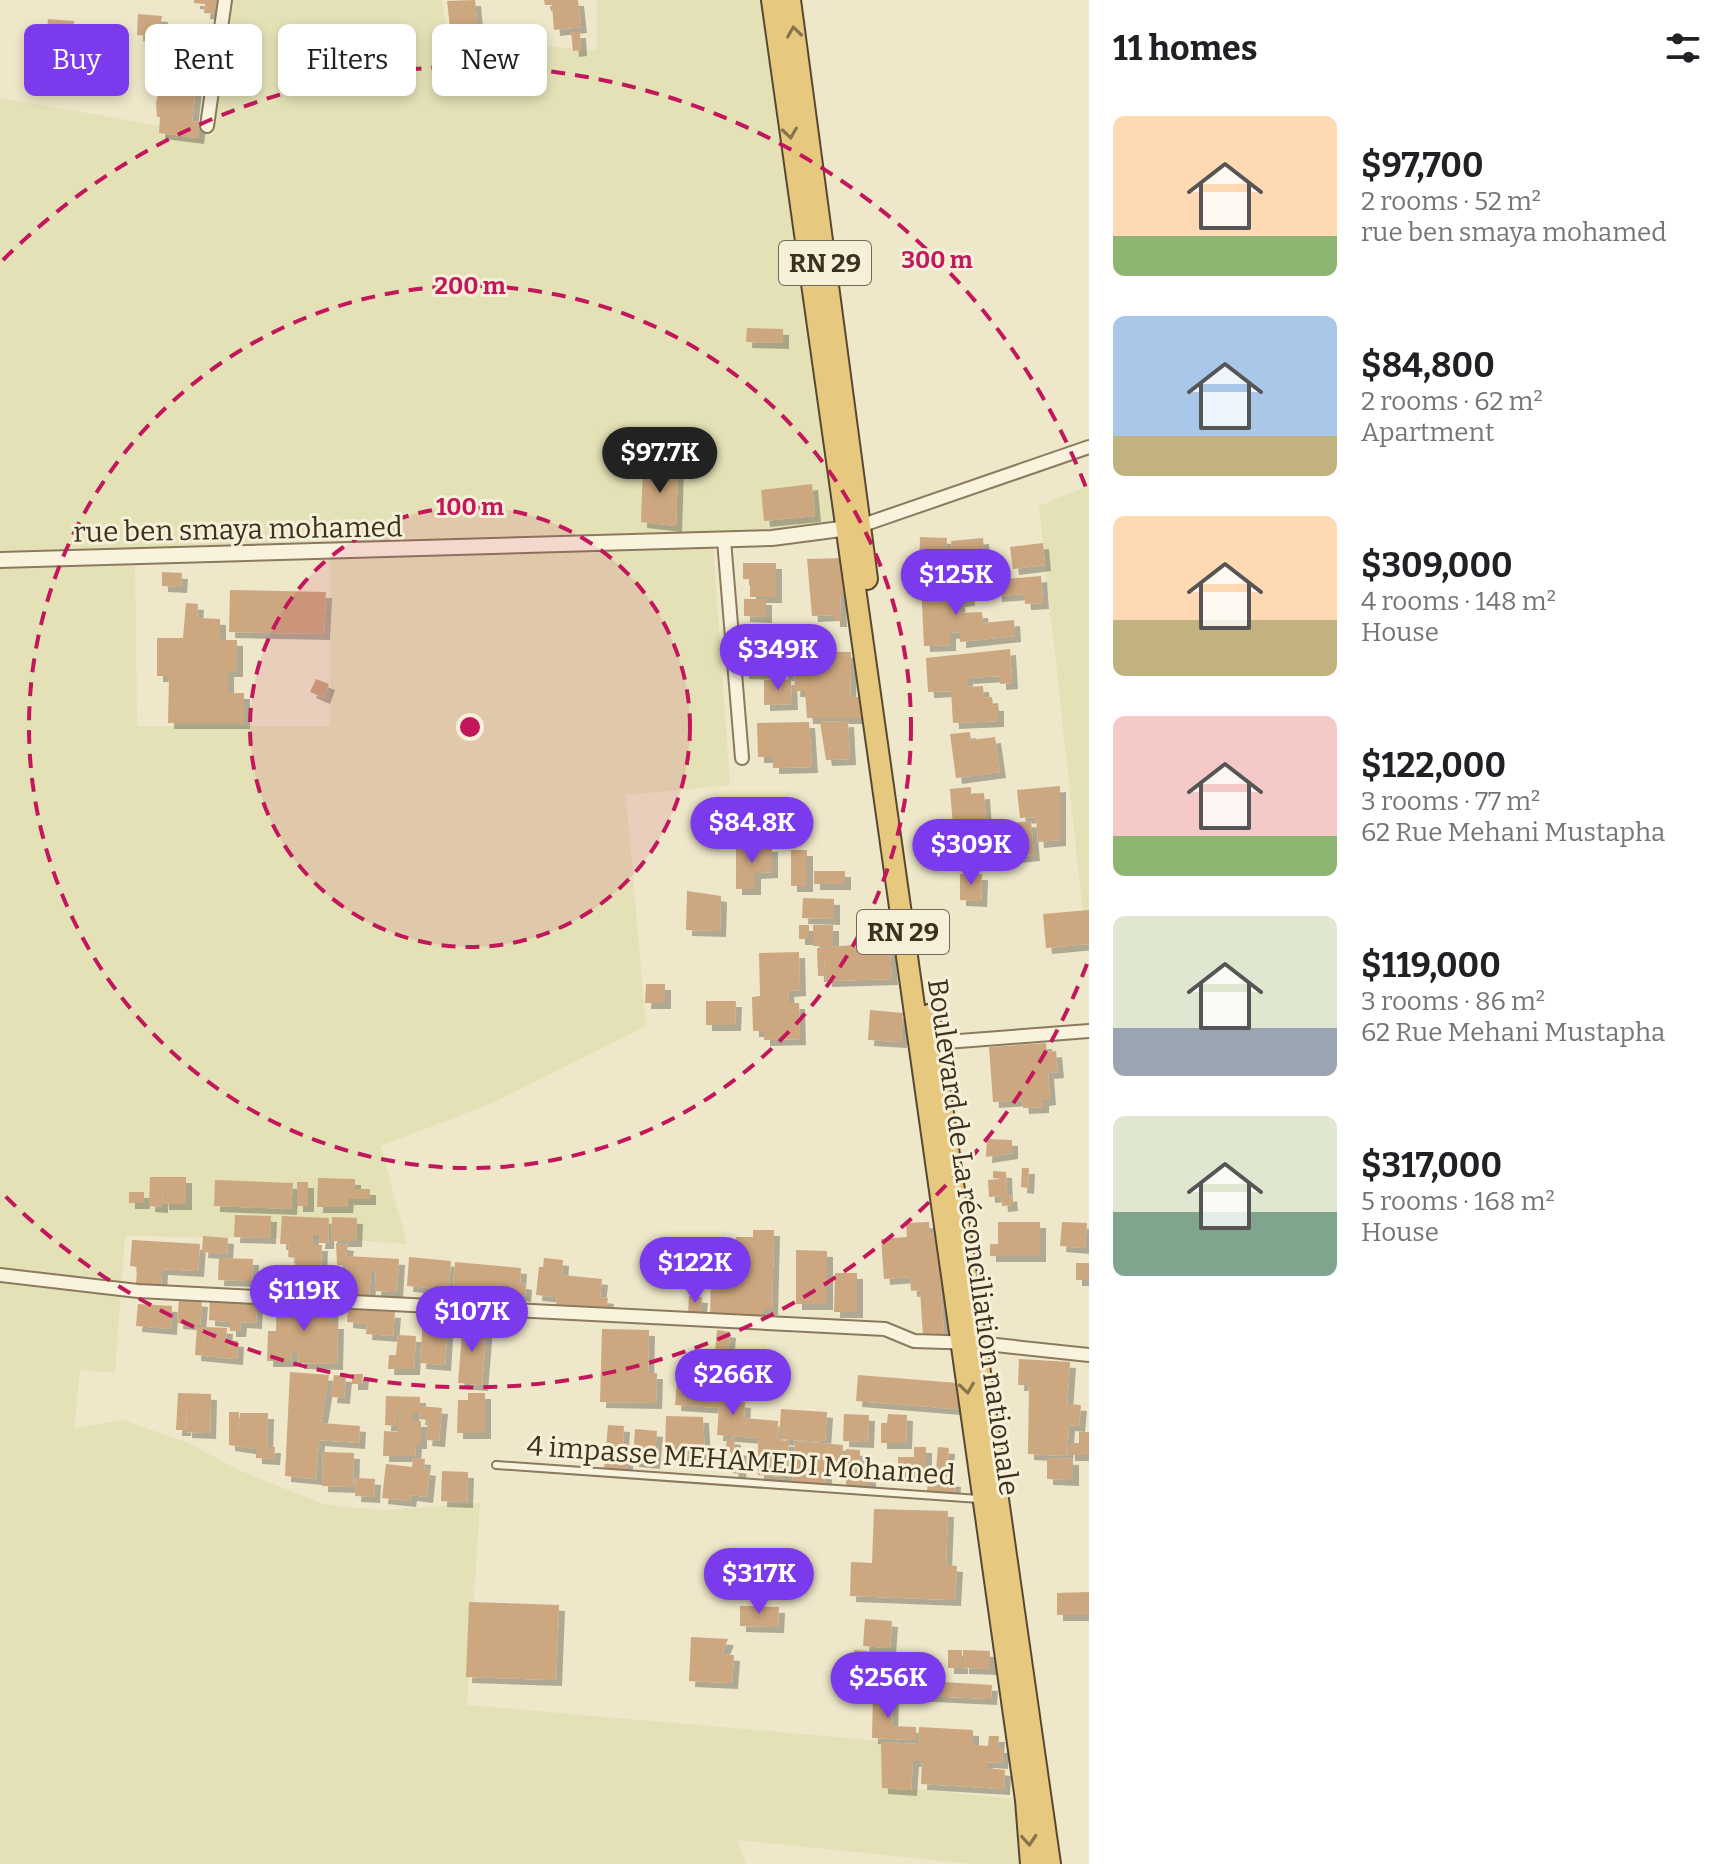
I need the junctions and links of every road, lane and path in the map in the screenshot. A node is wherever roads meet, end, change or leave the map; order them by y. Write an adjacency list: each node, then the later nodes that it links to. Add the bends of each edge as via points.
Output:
1 (225, 0): 4 (street)
2 (772, 0): 6 (highway, Boulevard de La réconciliation nationale / RN 29, one-way to 6)
3 (790, 0): 6 (highway, Boulevard de La réconciliation nationale / RN 29, one-way to 3)
4 (207, 126)
5 (1089, 447): 6 (street)
6 (853, 527): 7 (street, rue ben smaya mohamed); 11 (highway, RN 29); 13 (highway, Boulevard de La réconciliation nationale / RN 29)
7 (724, 540): 8 (street, rue ben smaya mohamed); 9 (street)
8 (0, 560)
9 (742, 758)
10 (1089, 1031): 11 (street)
11 (933, 1043): 13 (highway, RN 29)
12 (0, 1275): 13 (street, via 138,1291 885,1329 914,1341)
13 (969, 1343): 14 (street); 16 (highway, Boulevard de La réconciliation nationale / RN 29, one-way to 16); 18 (highway, RN 29)
14 (1089, 1355)
15 (496, 1465): 16 (lane, 4 impasse MEHAMEDI Mohamed)
16 (983, 1499): 17 (highway, Boulevard de La réconciliation nationale / RN 29, one-way to 17)
17 (1031, 1864)
18 (1050, 1864)

